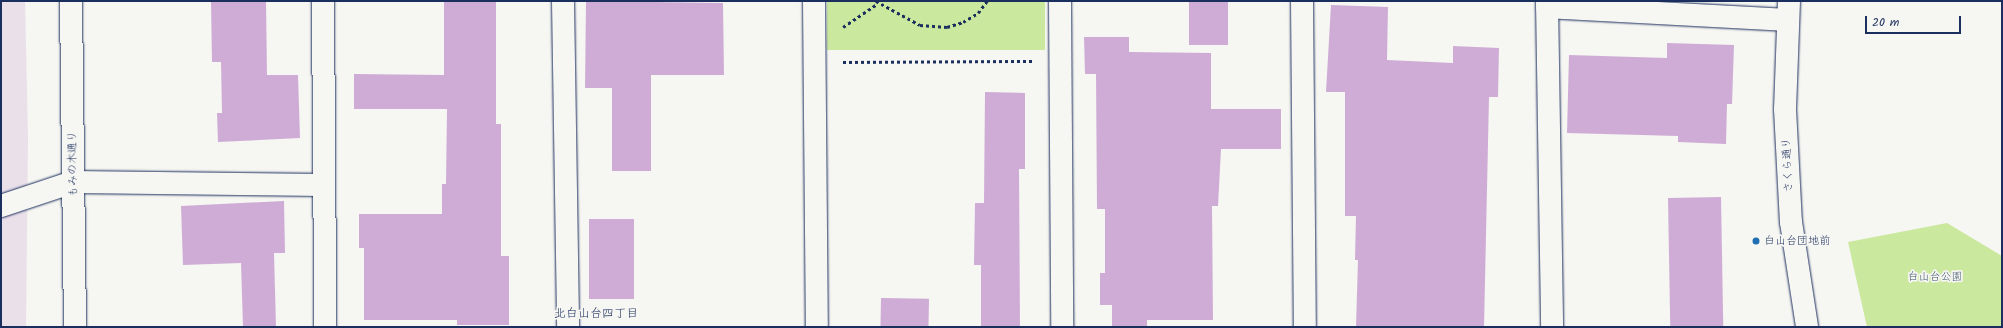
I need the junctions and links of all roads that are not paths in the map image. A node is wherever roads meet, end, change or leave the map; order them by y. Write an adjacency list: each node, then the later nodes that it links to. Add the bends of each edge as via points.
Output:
1 (71, 1): 9 (street, もみの木通り)
2 (323, 1): 10 (street)
3 (563, 1): 14 (street)
4 (814, 1): 15 (street)
5 (1060, 1): 16 (street)
6 (1302, 1): 17 (street)
7 (1547, 4): 8 (street); 18 (street)
8 (1788, 10): 19 (street, さくら通り, via 1785,109 1791,222)
9 (73, 182): 10 (street); 11 (street); 12 (street, もみの木通り)
10 (323, 185): 13 (street)
11 (1, 206)
12 (75, 327)
13 (325, 327)
14 (568, 327)
15 (817, 327)
16 (1062, 327)
17 (1305, 327)
18 (1552, 327)
19 (1807, 327)

